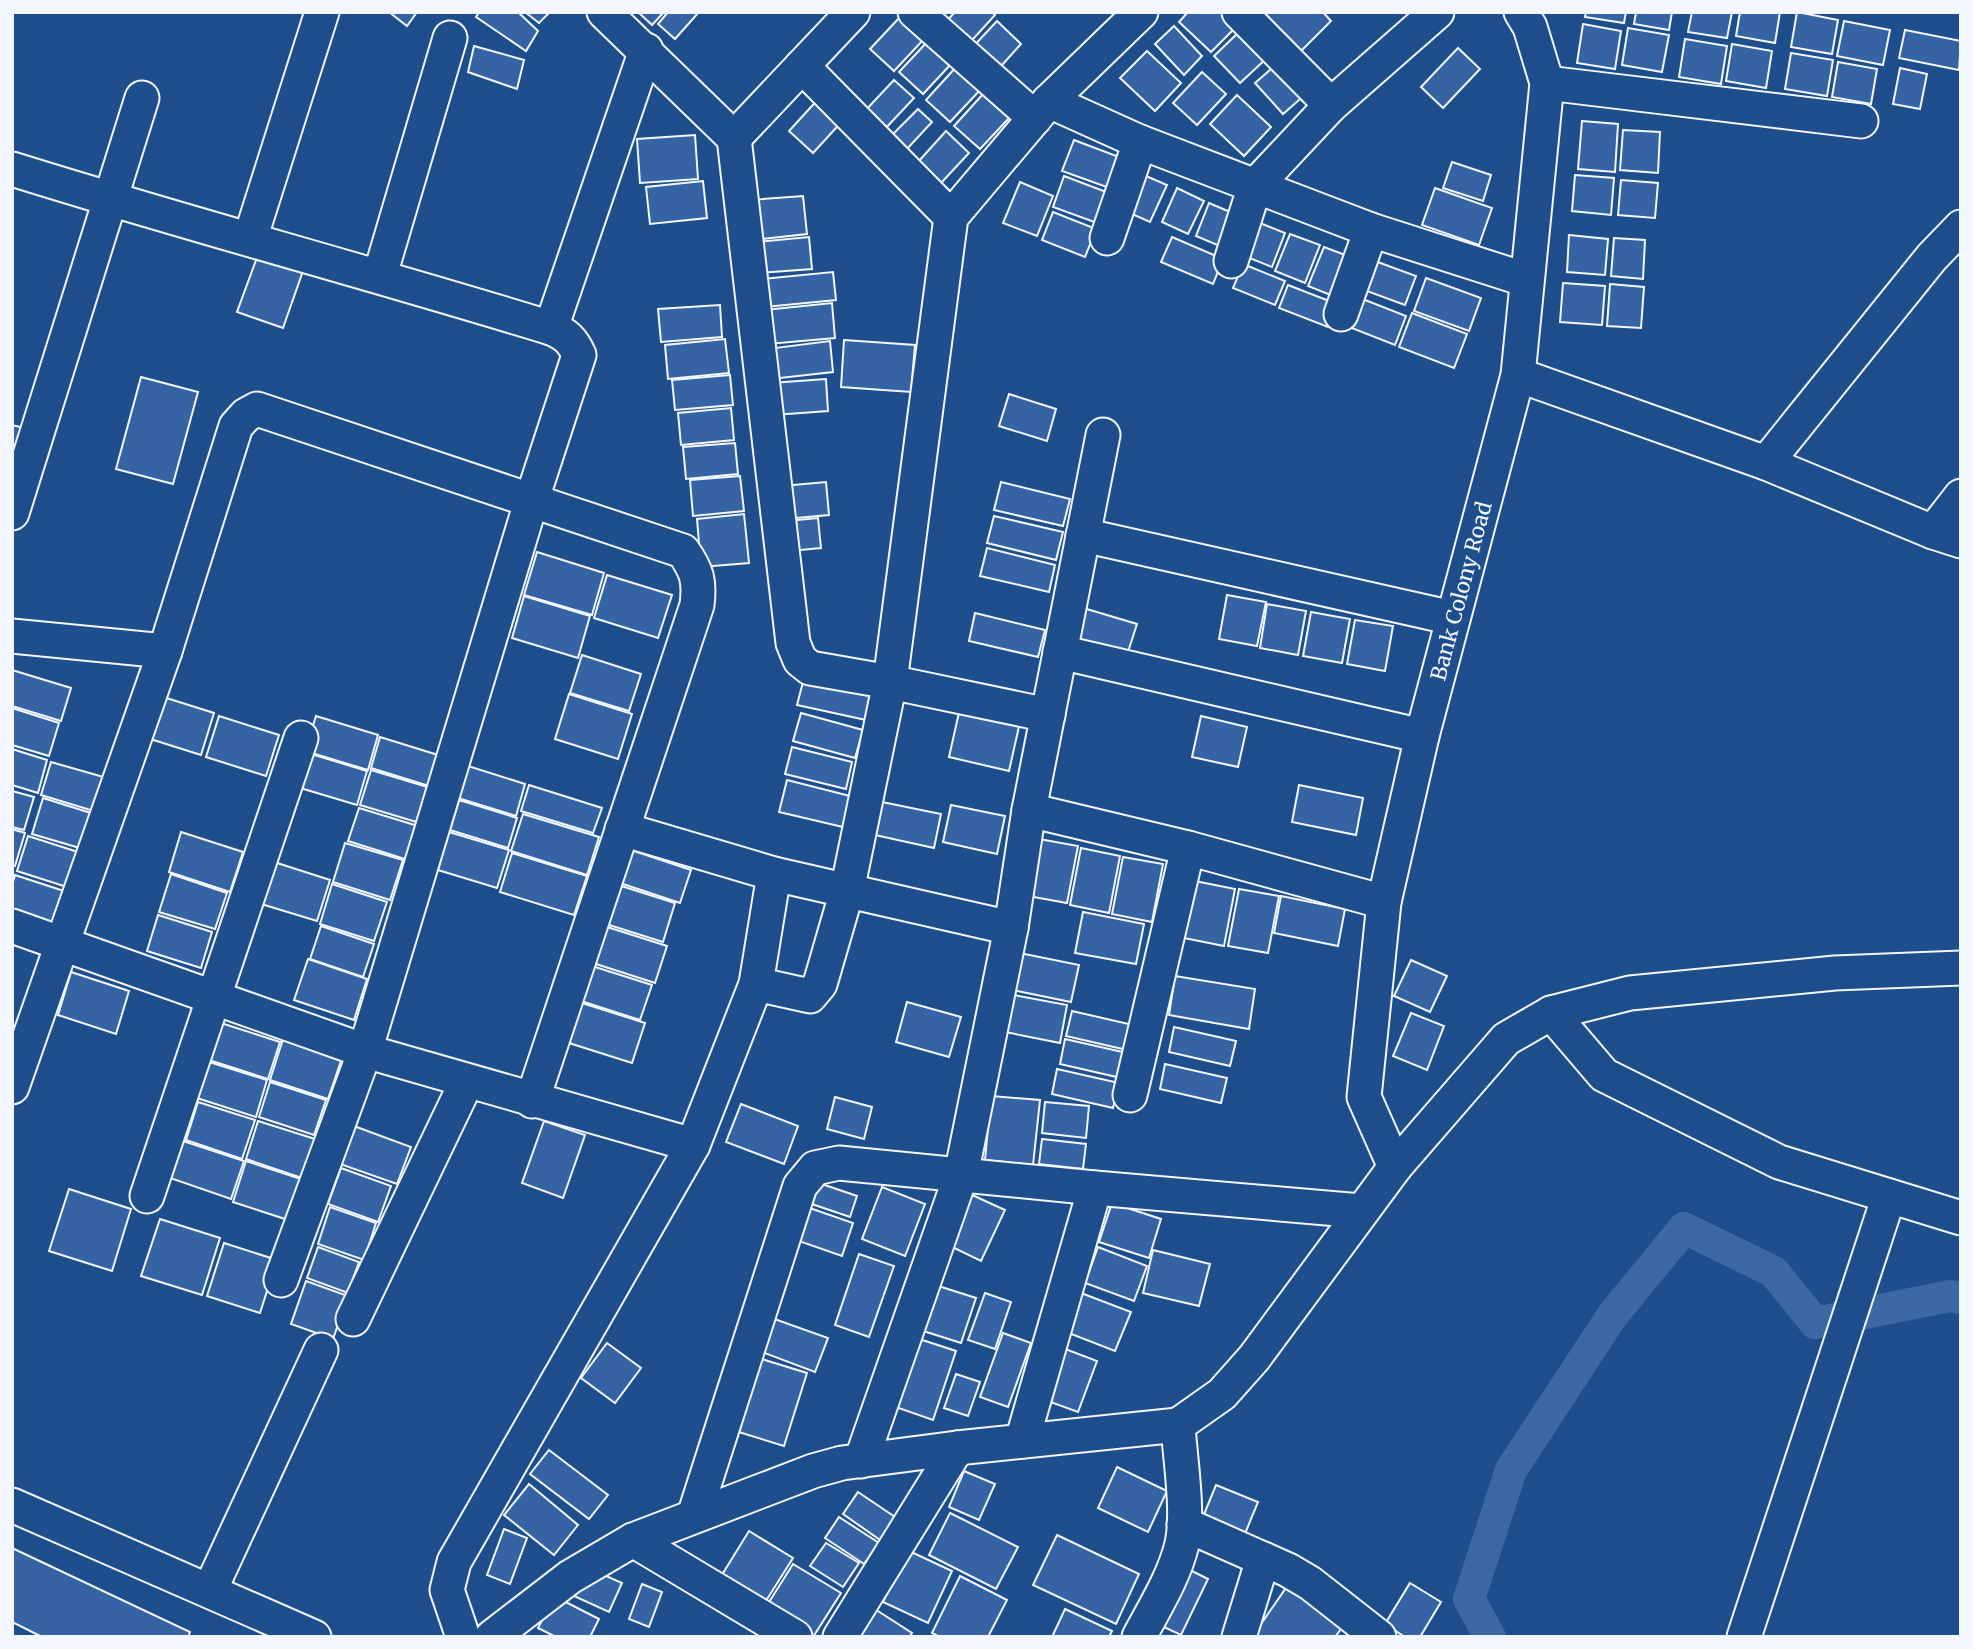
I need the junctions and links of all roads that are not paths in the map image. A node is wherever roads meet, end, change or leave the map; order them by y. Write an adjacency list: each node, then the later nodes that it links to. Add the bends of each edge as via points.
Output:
1 (322, 12): 26 (street)
2 (604, 12): 10 (street)
3 (853, 12): 11 (street)
4 (915, 12): 15 (street)
5 (1141, 12): 15 (street)
6 (1239, 12): 14 (street)
7 (1437, 12): 14 (street)
8 (1521, 12): 12 (street, Bank Colony Road)
9 (450, 38): 28 (street)
10 (646, 50): 17 (street); 31 (street)
11 (802, 66): 17 (street); 22 (street)
12 (1547, 83): 16 (street); 29 (street, Bank Colony Road)
13 (142, 98): 21 (street)
14 (1331, 105): 20 (street)
15 (1042, 110): 18 (street); 22 (street)
16 (1861, 121)
17 (734, 138): 44 (street, via 793,643 800,660 810,668)
18 (1140, 142): 20 (street); 25 (street)
19 (12, 169): 21 (street)
20 (1255, 186): 24 (street); 27 (street)
21 (111, 200): 26 (street); 37 (street)
22 (951, 217): 44 (street)
23 (1961, 227): 34 (street)
24 (1371, 230): 29 (street); 30 (street)
25 (1107, 238)
26 (250, 239): 28 (street)
27 (1231, 261)
28 (380, 275): 31 (street)
29 (1527, 280): 32 (street, Bank Colony Road)
30 (1341, 314)
31 (551, 328): 36 (street, via 565,334 579,355)
32 (1518, 375): 34 (street); 40 (street, Bank Colony Road)
33 (1102, 435): 38 (street)
34 (1766, 463): 39 (street)
35 (1961, 496): 39 (street)
36 (531, 502): 42 (street, via 257,409 236,425); 49 (street, via 683,551 699,584); 61 (street)
37 (12, 513)
38 (1083, 535): 40 (street); 43 (street)
39 (1947, 536)
40 (1453, 618): 46 (street, Bank Colony Road)
41 (12, 636): 42 (street)
42 (165, 651): 56 (street)
43 (1060, 652): 45 (street); 46 (street)
44 (890, 682): 45 (street); 52 (street)
45 (1048, 715): 48 (street)
46 (1422, 736): 53 (street, Bank Colony Road)
47 (301, 738): 59 (street)
48 (1029, 810): 50 (street); 55 (street)
49 (622, 829): 51 (street); 65 (street)
50 (1188, 848): 53 (street); 64 (street)
51 (774, 874): 52 (street); 58 (street)
52 (847, 891): 55 (street); 58 (street, via 820,984 810,996)
53 (1384, 902): 67 (street, Bank Colony Road, via 1364,1097)
54 (12, 926): 56 (street)
55 (1011, 928): 68 (street)
56 (63, 942): 59 (street); 63 (street)
57 (1961, 968): 60 (street, via 1835,973 1630,993)
58 (756, 984): 66 (street)
59 (213, 996): 61 (street); 70 (street)
60 (1551, 1013): 67 (street, via 1506,1039); 71 (street, via 1604,1074 1779,1162)
61 (365, 1051): 62 (street); 74 (street)
62 (467, 1081): 65 (street); 75 (street)
63 (12, 1087)
64 (1130, 1095)
65 (533, 1101): 66 (street)
66 (693, 1145): 89 (street, via 454,1562 447,1590)
67 (1395, 1167): 72 (street)
68 (961, 1175): 69 (street); 80 (street); 82 (street, via 839,1163 816,1168 800,1186)
69 (1095, 1188): 72 (street); 78 (street)
70 (147, 1196)
71 (1889, 1196): 73 (street); 96 (street)
72 (1360, 1212): 77 (street, via 1254,1358 1222,1394)
73 (1961, 1218)
74 (281, 1280)
75 (352, 1319)
76 (321, 1350): 86 (street)
77 (1178, 1425): 78 (street); 83 (street)
78 (1022, 1441): 79 (street)
79 (957, 1448): 80 (street); 92 (street)
80 (861, 1461): 82 (street, via 813,1471)
81 (12, 1505): 86 (street)
82 (694, 1516): 84 (street)
83 (1184, 1524): 85 (street); 93 (street, via 1173,1572)
84 (634, 1540): 87 (street); 90 (street, via 570,1577)
85 (1263, 1559): 94 (street); 95 (street, via 1310,1583)
86 (210, 1590): 88 (street)
87 (751, 1625): 91 (street)
88 (314, 1637)
89 (463, 1637)
90 (492, 1637)
91 (794, 1637)
92 (840, 1637)
93 (1139, 1637)
94 (1239, 1637)
95 (1379, 1637)
96 (1744, 1637)

